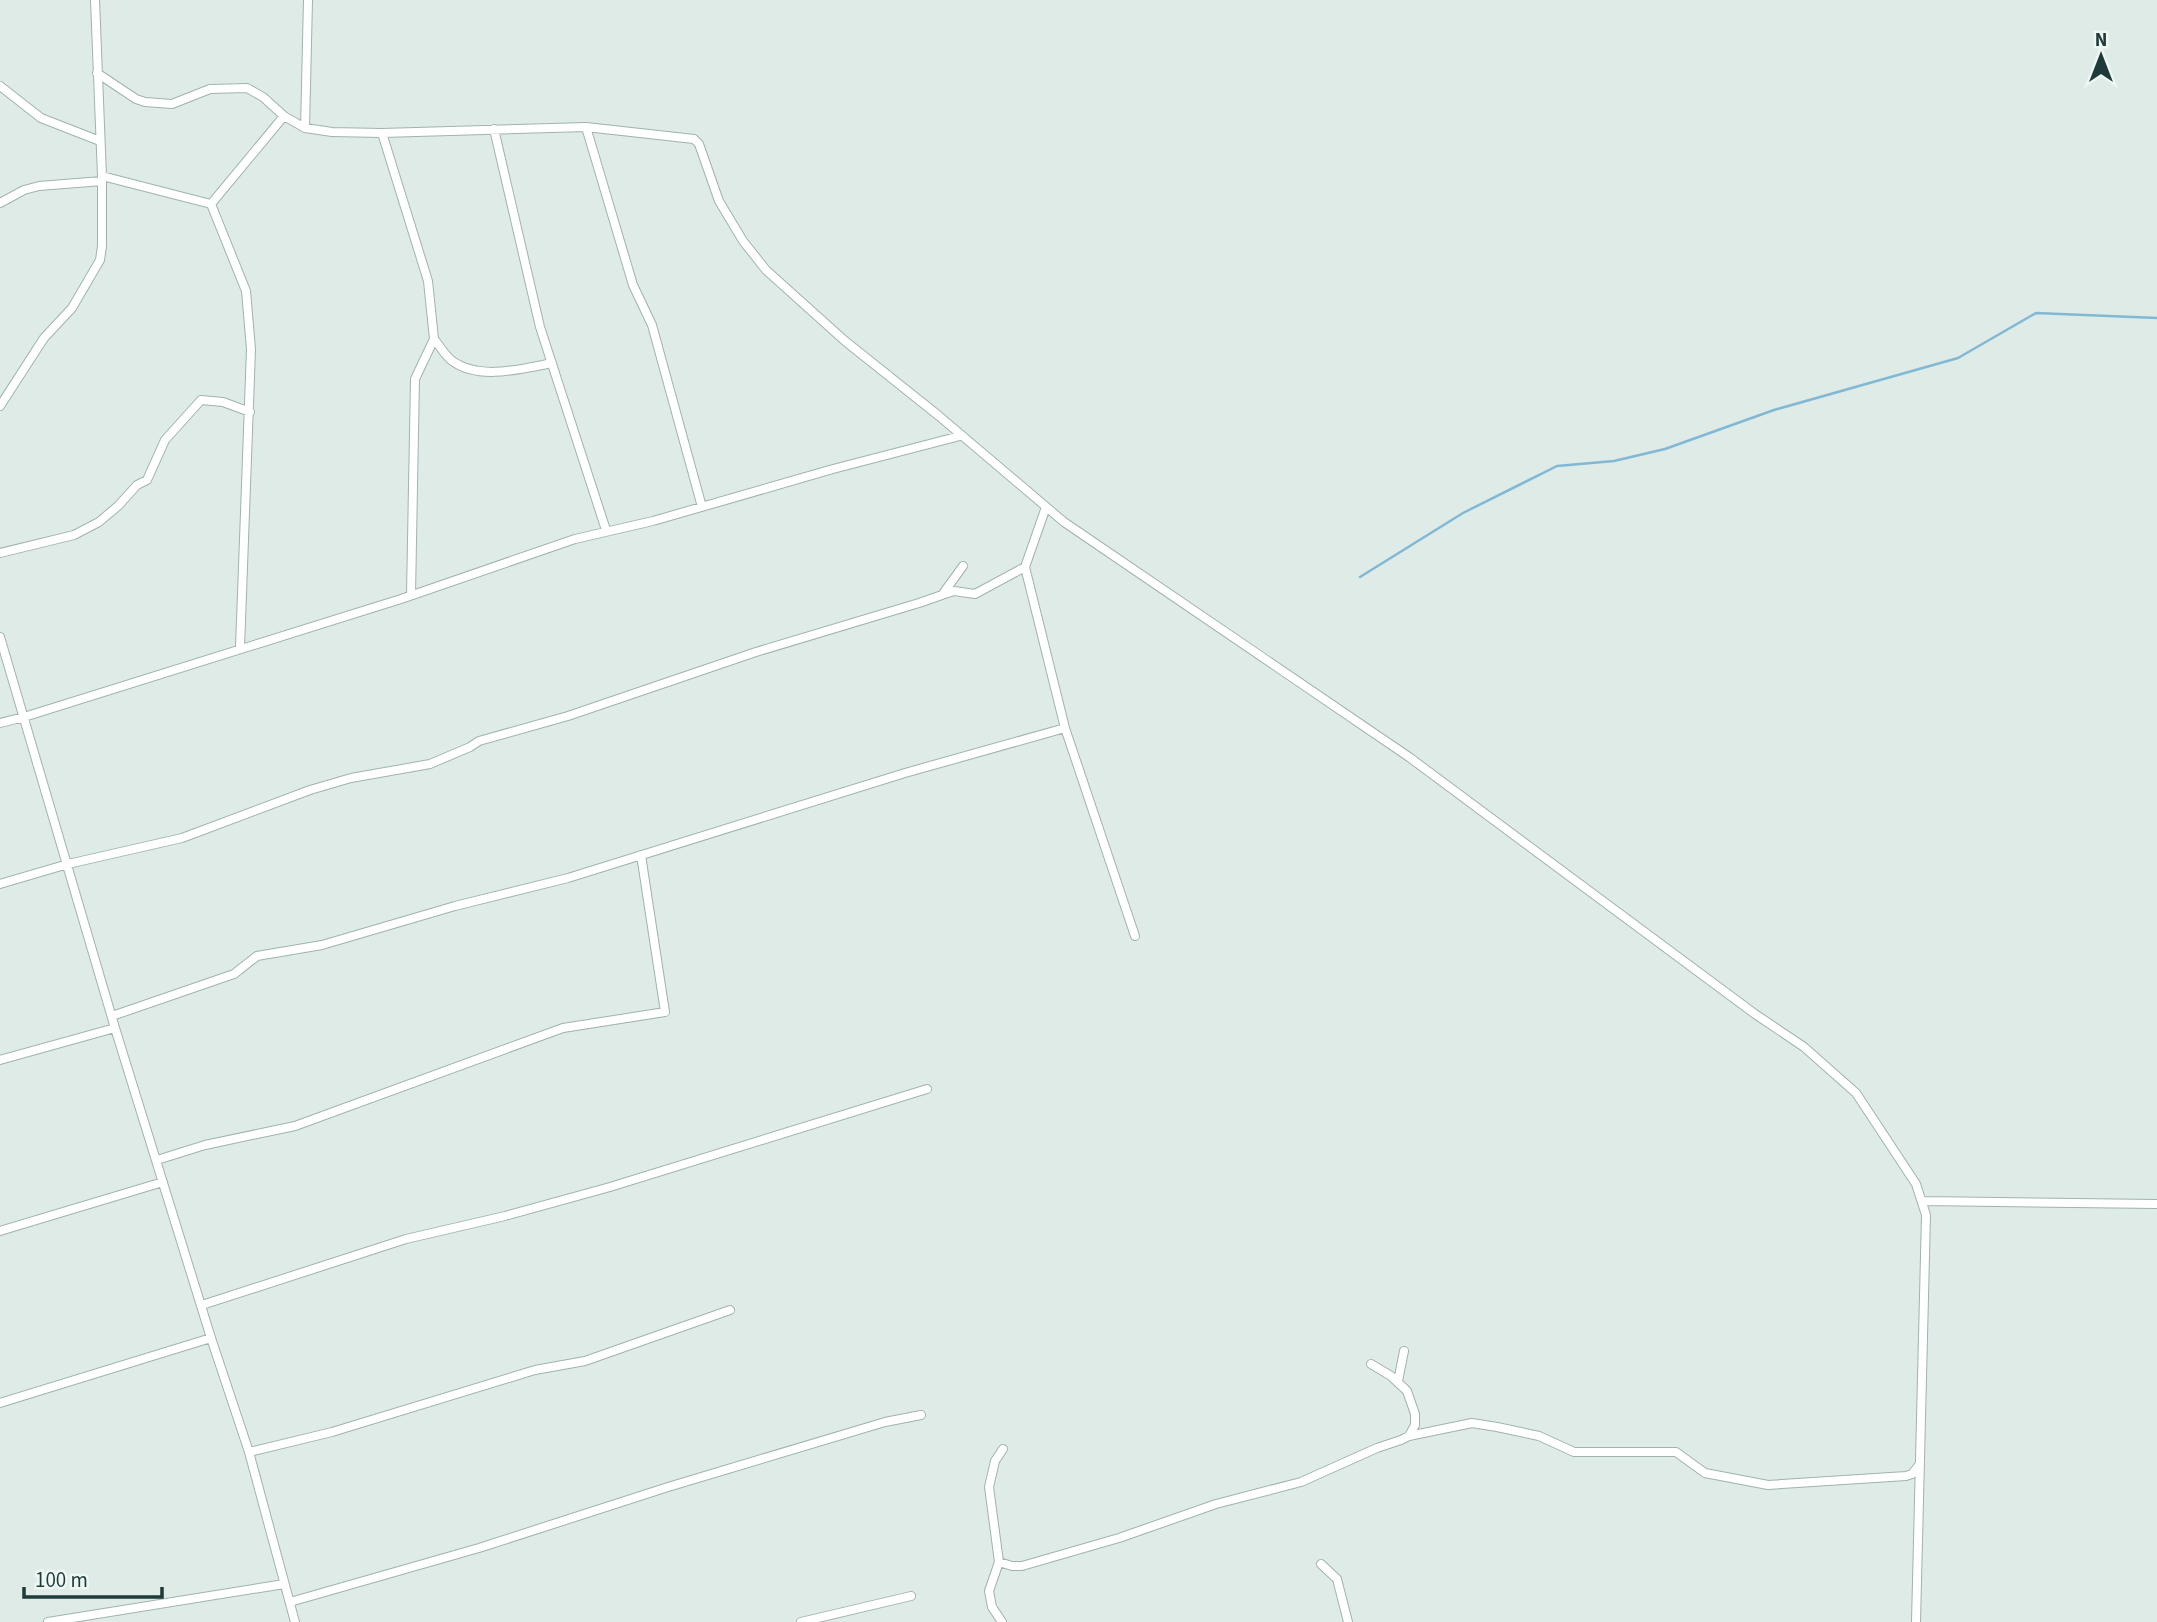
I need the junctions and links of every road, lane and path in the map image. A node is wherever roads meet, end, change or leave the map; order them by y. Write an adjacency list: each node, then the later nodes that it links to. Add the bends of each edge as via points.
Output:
1 (95, 0): 3 (street)
2 (308, 0): 7 (street)
3 (97, 73): 5 (street, via 145,102 172,104 210,89 247,88); 10 (street)
4 (0, 86): 10 (street, via 41,118)
5 (284, 116): 7 (street); 13 (street)
6 (586, 127): 8 (street); 18 (street, via 694,139 719,201 766,270); 19 (street, via 633,285 652,325)
7 (305, 128): 9 (street)
8 (494, 129): 9 (street); 15 (street)
9 (382, 133): 14 (street, via 428,281)
10 (100, 141): 11 (street)
11 (102, 179): 12 (street, via 39,186); 13 (street); 16 (street, via 100,260 72,308 44,338)
12 (0, 203)
13 (211, 204): 17 (street, via 246,291)
14 (434, 338): 15 (street, via 462,367 513,370); 25 (street, via 415,379)
15 (552, 363): 21 (street)
16 (0, 406)
17 (250, 412): 22 (street, via 201,400 165,440 147,480 99,522 74,535); 28 (street)
18 (960, 436): 19 (street); 20 (street)
19 (702, 507): 21 (street)
20 (1046, 507): 24 (street); 42 (street, via 1409,757 1804,1047 1856,1093)
21 (606, 530): 25 (street)
22 (0, 553)
23 (963, 566): 26 (street)
24 (1025, 567): 26 (street, via 975,594 954,591); 31 (street)
25 (411, 595): 28 (street)
26 (942, 595): 33 (street, via 479,741 430,764 351,778 182,838)
27 (0, 637): 29 (street)
28 (240, 648): 29 (street)
29 (24, 717): 30 (street); 33 (street)
30 (0, 723)
31 (1065, 728): 32 (street); 35 (street)
32 (641, 855): 36 (street, via 323,945 257,956 234,974); 40 (street, via 666,1012 563,1028 295,1126)
33 (68, 864): 34 (street); 36 (street)
34 (0, 884)
35 (1135, 936)
36 (112, 1016): 37 (street)
37 (115, 1028): 38 (street); 40 (street)
38 (0, 1060)
39 (927, 1089): 45 (street, via 597,1191 406,1239)
40 (157, 1160): 41 (street)
41 (163, 1182): 44 (street); 45 (street)
42 (1923, 1201): 43 (street); 56 (street)
43 (2157, 1204)
44 (0, 1231)
45 (202, 1305): 47 (street)
46 (730, 1310): 55 (street, via 585,1361 535,1370)
47 (211, 1338): 51 (street); 55 (street)
48 (1404, 1351): 50 (street)
49 (1371, 1364): 50 (street)
50 (1398, 1381): 53 (street, via 1415,1414)
51 (0, 1403)
52 (921, 1415): 61 (street, via 885,1422)
53 (1409, 1436): 56 (street, via 1472,1423 1539,1436 1574,1452 1676,1452 1705,1473 1768,1485 1906,1476); 57 (street, via 1301,1482 1189,1512 1119,1538 1022,1566)
54 (1003, 1450): 57 (street, via 995,1461 989,1487)
55 (249, 1452): 59 (street)
56 (1919, 1465): 67 (street)
57 (999, 1562): 65 (street, via 989,1598)
58 (1321, 1564): 66 (street, via 1337,1579)
59 (284, 1584): 61 (street); 62 (street)
60 (911, 1596): 64 (street)
61 (290, 1602): 63 (street)
62 (48, 1622)
63 (295, 1622)
64 (801, 1622)
65 (1002, 1622)
66 (1349, 1622)
67 (1916, 1622)

